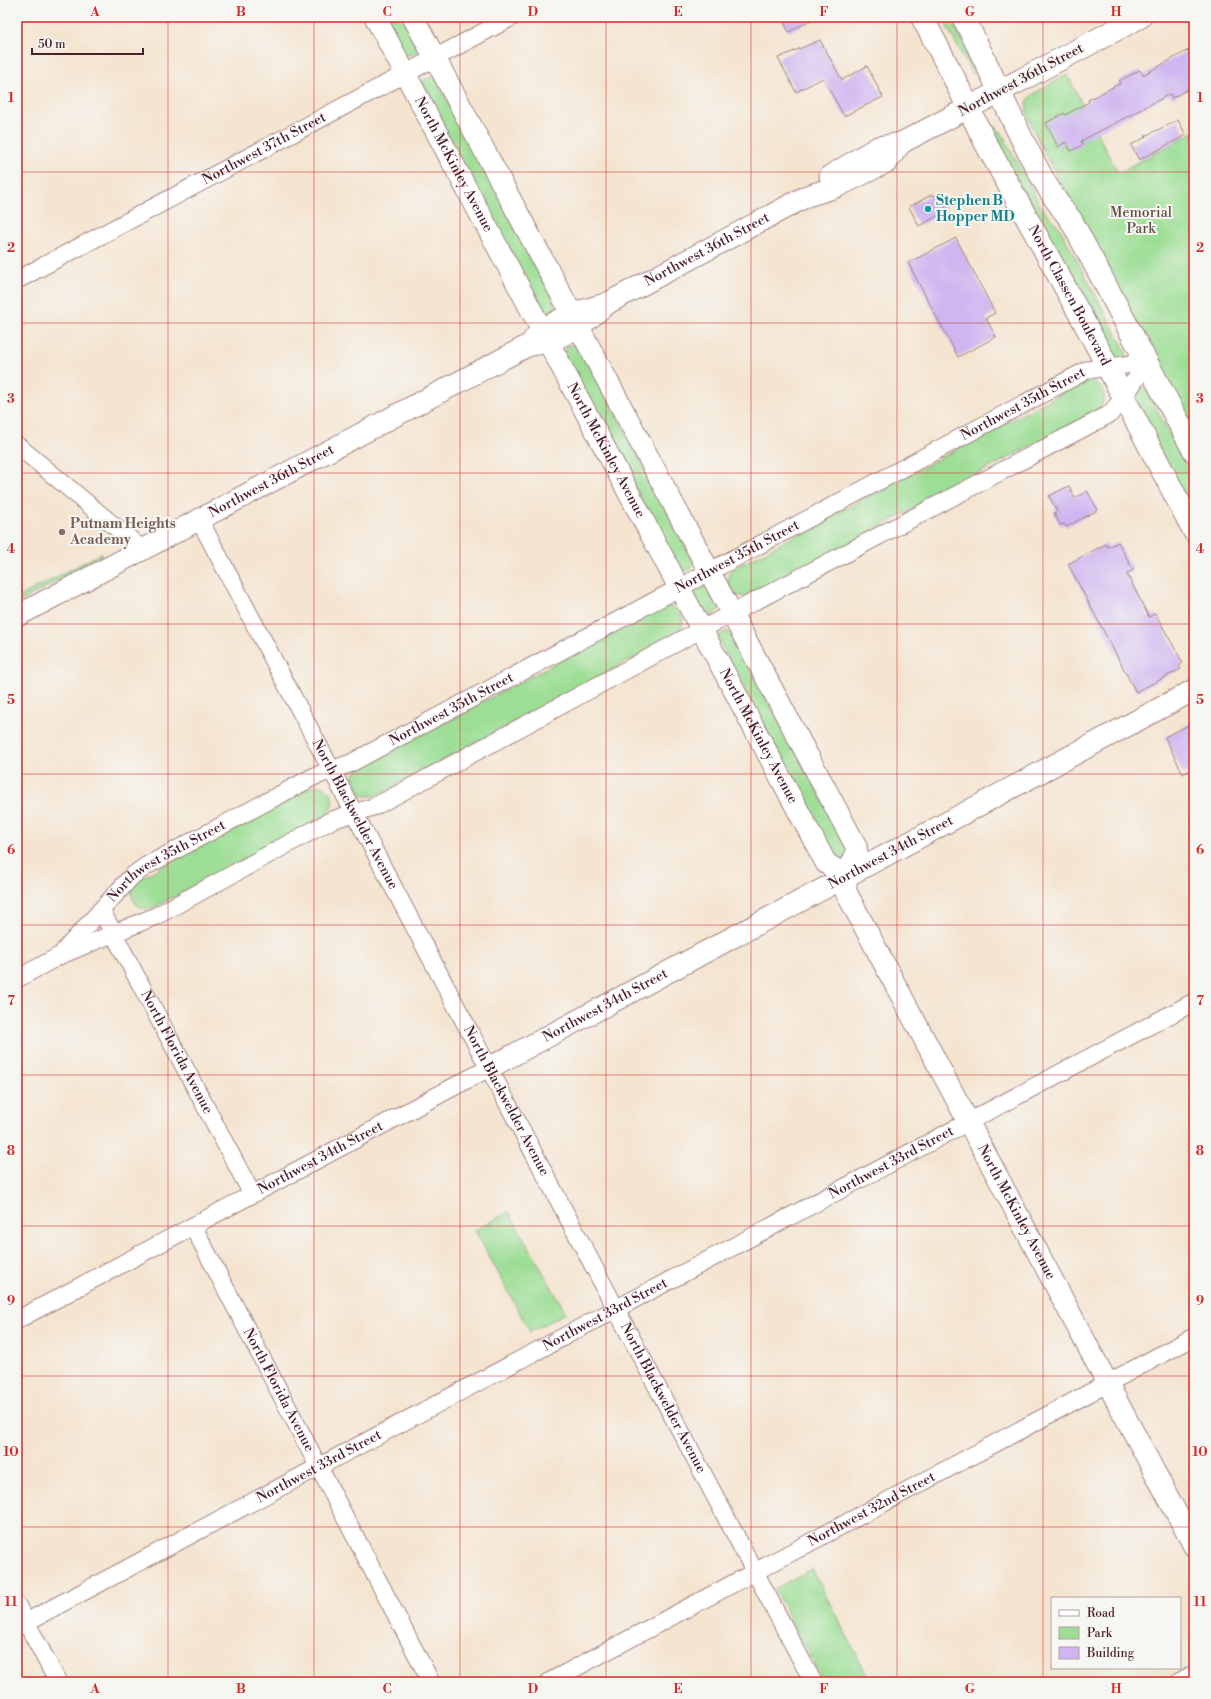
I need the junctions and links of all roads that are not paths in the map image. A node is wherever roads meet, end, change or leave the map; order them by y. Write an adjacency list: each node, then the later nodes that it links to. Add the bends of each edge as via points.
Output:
1 (375, 17): 8 (street, North McKinley Avenue)
2 (413, 17): 7 (street)
3 (512, 17): 7 (street, Northwest 37th Street)
4 (922, 17): 10 (main road, North Classen Boulevard)
5 (963, 17): 9 (main road)
6 (1140, 17): 9 (main road, Northwest 36th Street)
7 (435, 57): 8 (street, Northwest 37th Street); 12 (street)
8 (405, 73): 11 (street, Northwest 37th Street); 13 (street, North McKinley Avenue)
9 (1000, 91): 10 (main road, Northwest 36th Street); 14 (main road, via 1050,191 1071,220)
10 (968, 108): 12 (street, Northwest 36th Street, via 901,143 888,162 836,187 807,196); 15 (main road, North Classen Boulevard)
11 (17, 280)
12 (575, 320): 13 (street, Northwest 36th Street); 22 (street)
13 (545, 336): 19 (street, Northwest 36th Street); 23 (street, North McKinley Avenue)
14 (1147, 362): 15 (street, Northwest 35th Street); 16 (street, Northwest 35th Street); 18 (main road)
15 (1108, 368): 16 (main road, North Classen Boulevard); 22 (street, Northwest 35th Street, via 1087,370)
16 (1124, 397): 20 (main road, North Classen Boulevard); 24 (street, Northwest 35th Street, via 1110,414)
17 (17, 445): 21 (street)
18 (1194, 450)
19 (199, 519): 21 (street, Northwest 36th Street); 28 (street, North Blackwelder Avenue)
20 (1194, 531)
21 (142, 550): 25 (street, Northwest 36th Street)
22 (710, 572): 23 (street, Northwest 35th Street); 24 (street)
23 (680, 588): 26 (street, North McKinley Avenue); 28 (street, Northwest 35th Street, via 351,763)
24 (732, 614): 26 (street, Northwest 35th Street); 30 (street, via 856,846 857,852)
25 (17, 616)
26 (703, 629): 29 (street, Northwest 35th Street, via 376,806); 30 (street, North McKinley Avenue, via 826,863)
27 (1194, 690): 30 (street, Northwest 34th Street)
28 (332, 770): 29 (street, North Blackwelder Avenue); 31 (street, Northwest 35th Street, via 312,777 146,866 132,876)
29 (354, 813): 32 (street, Northwest 35th Street, via 332,820 156,916); 36 (street, North Blackwelder Avenue)
30 (846, 876): 36 (street, Northwest 34th Street); 37 (street, North McKinley Avenue, via 846,892)
31 (101, 910): 32 (street, North Florida Avenue); 33 (street, Northwest 35th Street)
32 (114, 933): 33 (street, Northwest 35th Street); 38 (street, North Florida Avenue)
33 (59, 956): 34 (street, Northwest 35th Street)
34 (17, 979)
35 (1194, 1002): 37 (street, Northwest 33rd Street)
36 (489, 1068): 38 (street, Northwest 34th Street); 40 (street, North Blackwelder Avenue)
37 (969, 1122): 40 (street, Northwest 33rd Street); 43 (street, North McKinley Avenue)
38 (252, 1194): 39 (street, Northwest 34th Street)
39 (193, 1226): 41 (street, Northwest 34th Street); 44 (street, North Florida Avenue)
40 (616, 1309): 44 (street, Northwest 33rd Street); 46 (street, North Blackwelder Avenue)
41 (17, 1320)
42 (1194, 1337): 43 (street, Northwest 32nd Street)
43 (1108, 1383): 45 (street, North McKinley Avenue); 46 (street, Northwest 32nd Street)
44 (318, 1467): 48 (street, Northwest 33rd Street); 51 (street, North Florida Avenue)
45 (1194, 1546)
46 (755, 1572): 52 (street, Northwest 32nd Street); 53 (street, North Blackwelder Avenue)
47 (17, 1605): 48 (street)
48 (22, 1624): 50 (street)
49 (1194, 1674): 54 (street)
50 (58, 1682)
51 (431, 1682)
52 (549, 1682)
53 (813, 1682)
54 (1179, 1682)

